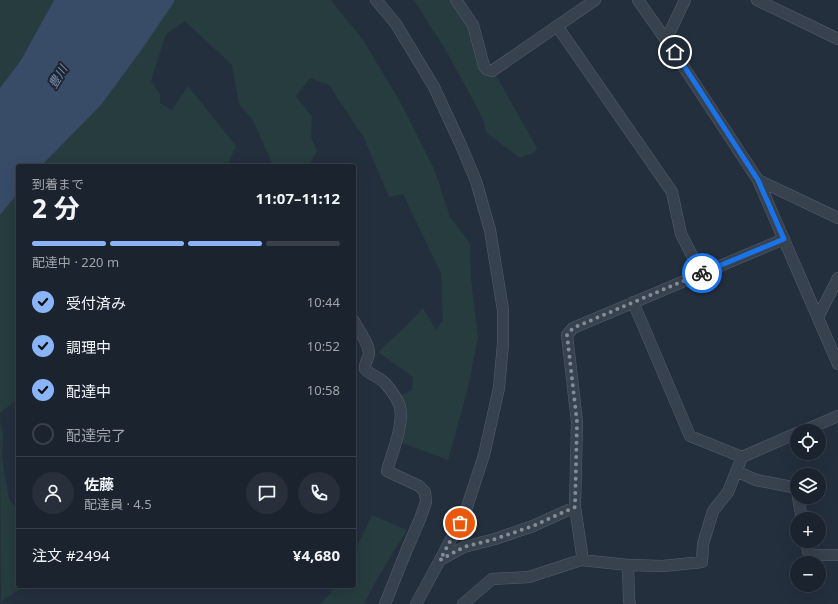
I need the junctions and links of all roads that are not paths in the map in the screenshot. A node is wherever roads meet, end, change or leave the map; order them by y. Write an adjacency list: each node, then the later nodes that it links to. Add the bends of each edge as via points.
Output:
1 (376, 0): 28 (street, via 396,24 434,87 476,181 490,230 503,310 499,388 484,455 465,513)
2 (456, 0): 7 (street, via 473,25 484,66 492,71)
3 (595, 0): 7 (street)
4 (638, 0): 9 (street)
5 (685, 0): 9 (street)
6 (757, 0): 8 (street)
7 (557, 26): 13 (street, via 672,192 682,234)
8 (838, 39)
9 (666, 40): 10 (street)
10 (758, 180): 11 (street); 12 (street)
11 (838, 218)
12 (784, 239): 13 (street); 16 (street)
13 (701, 273): 15 (street)
14 (838, 278): 16 (street)
15 (633, 302): 22 (street, via 690,436); 25 (street, via 573,328 567,335 577,422)
16 (818, 317): 18 (street)
17 (356, 325): 31 (street, via 369,354 364,364 365,369 384,382 400,406 401,418 387,471 419,486 425,492 426,502 420,519)
18 (838, 364)
19 (838, 416): 20 (street)
20 (819, 424)
21 (790, 436): 22 (street)
22 (742, 457): 23 (street)
23 (736, 470): 24 (street, via 756,480); 30 (street, via 728,492 712,511 703,544 702,562 663,566)
24 (790, 487)
25 (575, 507): 28 (street, via 533,526 464,547); 29 (street)
26 (807, 548): 27 (street, via 812,555)
27 (838, 555)
28 (440, 560): 32 (street)
29 (581, 560): 30 (street); 33 (street, via 529,577 492,579)
30 (628, 565): 34 (street)
31 (385, 604)
32 (416, 604)
33 (463, 604)
34 (630, 604)

